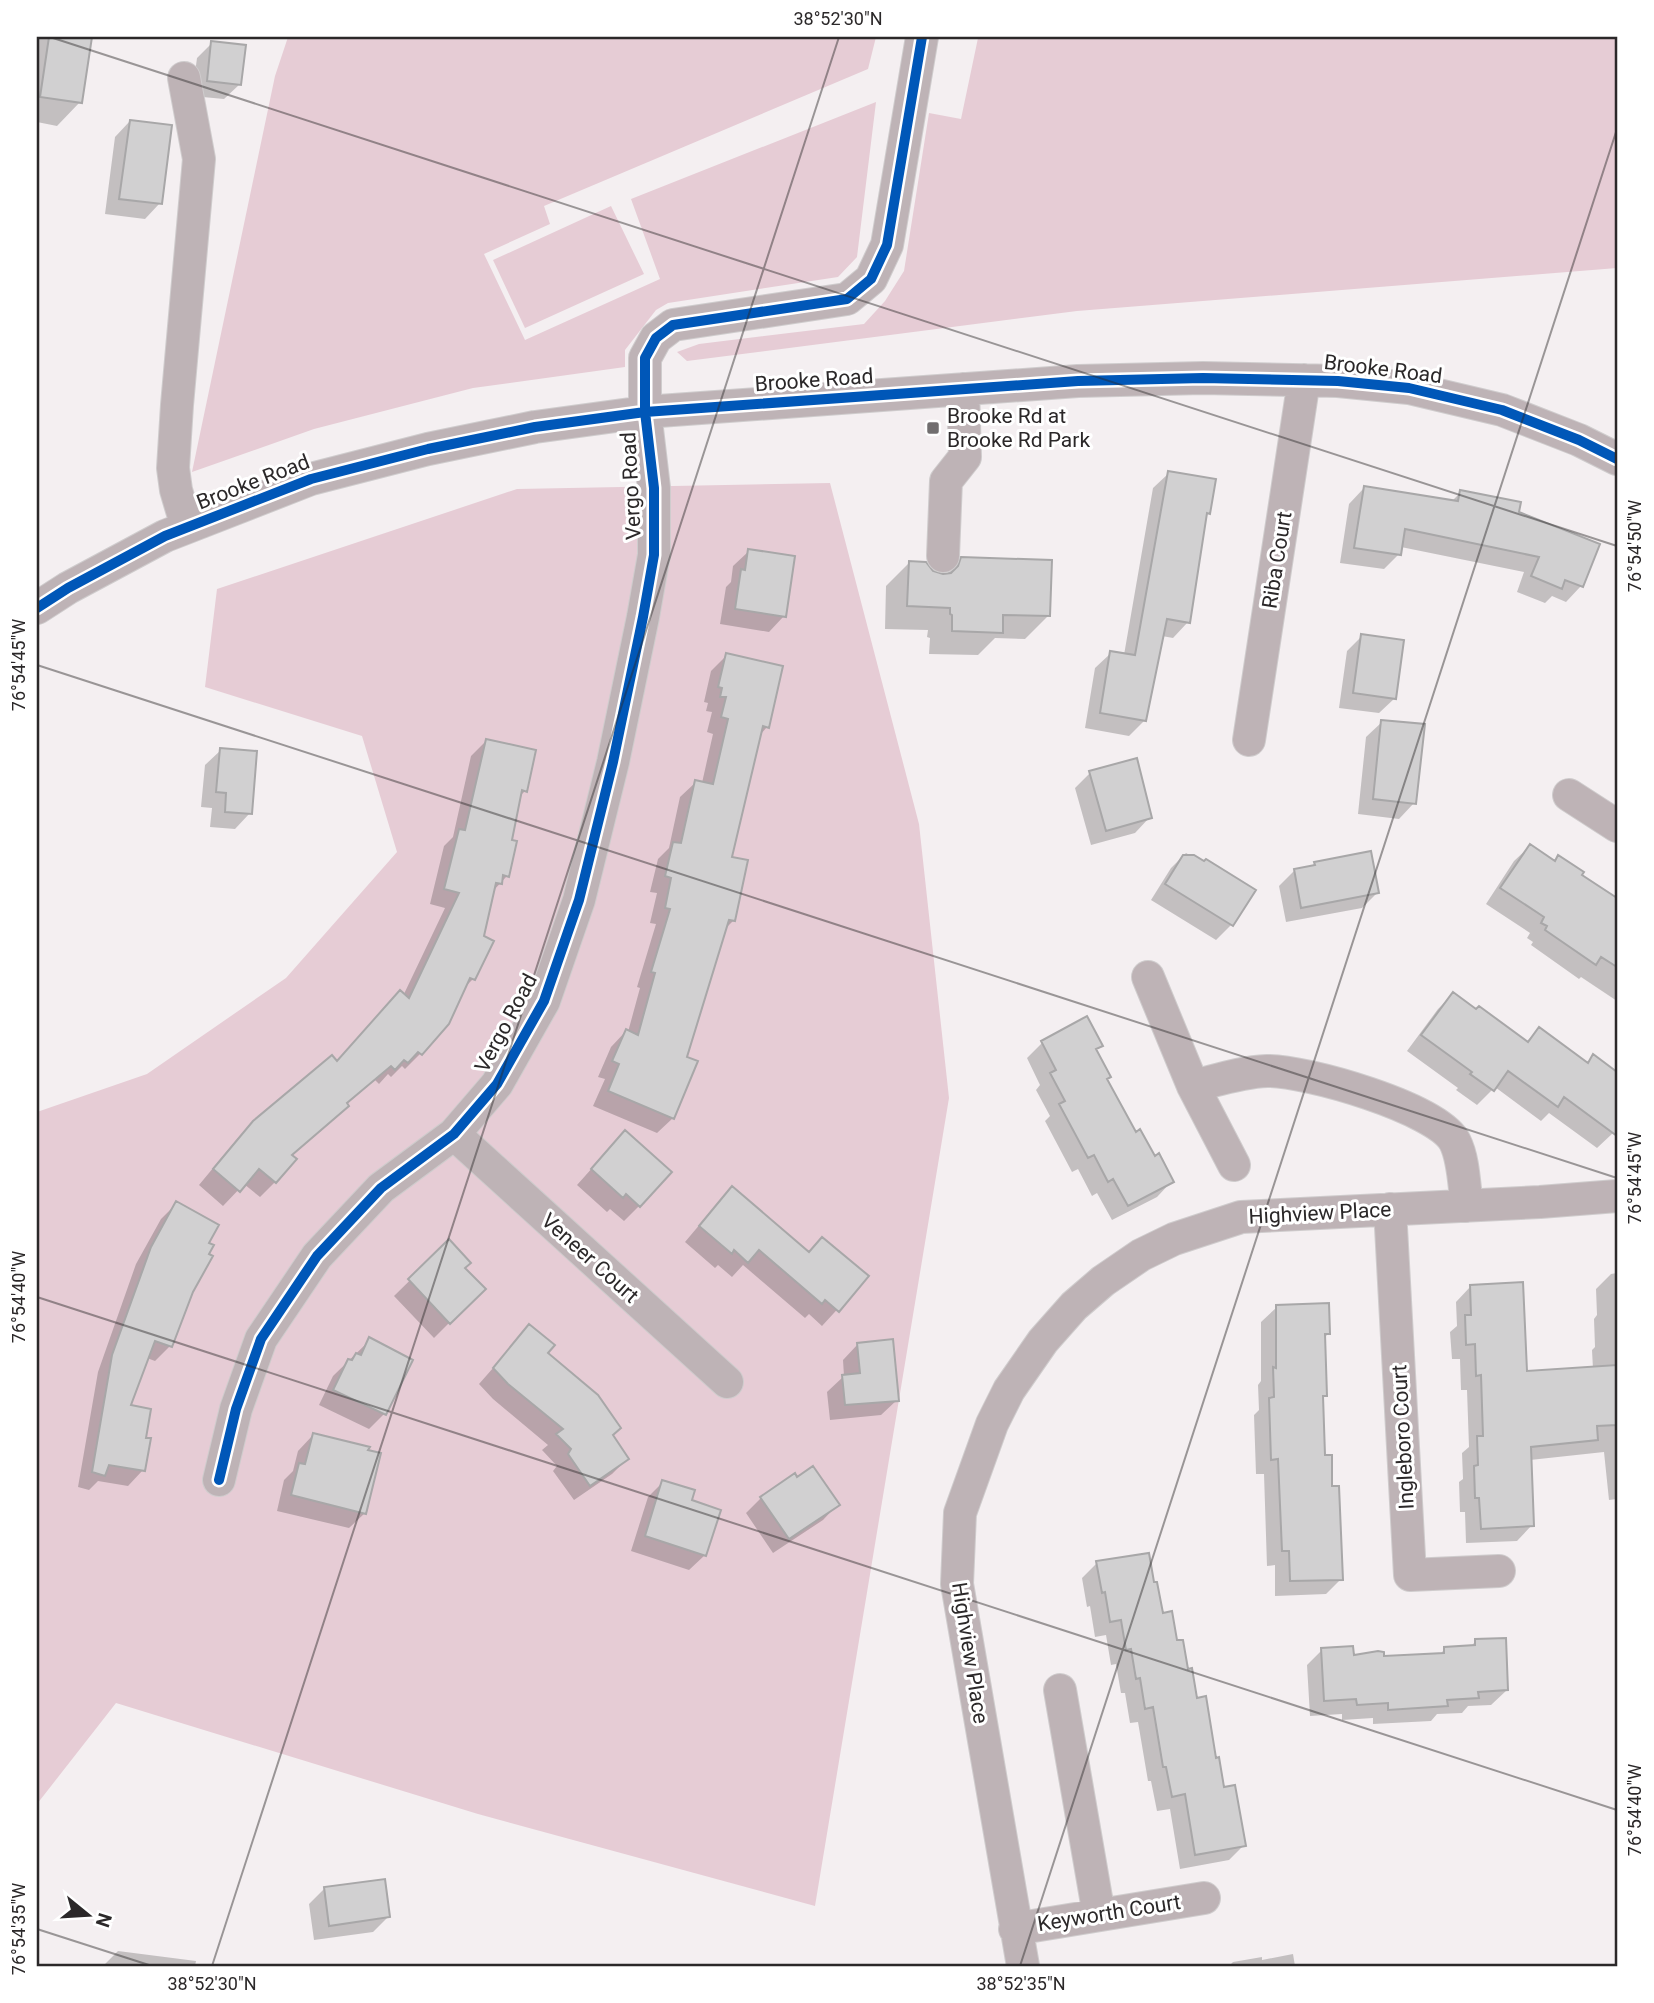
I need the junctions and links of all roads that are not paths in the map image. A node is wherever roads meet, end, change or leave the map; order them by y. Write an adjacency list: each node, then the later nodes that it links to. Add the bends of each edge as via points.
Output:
1 (922, 37): 5 (street, Vergo Road, via 887,245 871,279 847,299 673,325 656,338 645,358)
2 (184, 78): 7 (street, via 200,159 173,468)
3 (1304, 380): 4 (street, Brooke Road, via 1078,381); 6 (street, Brooke Road, via 1397,387 1453,397 1502,410); 10 (street, Riba Court)
4 (964, 389): 5 (street, Brooke Road); 8 (street, via 965,457 946,481)
5 (645, 412): 7 (street, Brooke Road, via 535,426 428,449 312,479); 15 (street, Vergo Road, via 654,488 654,555 613,762 579,900 544,1001 497,1083)
6 (1617, 459)
7 (187, 527): 9 (street, Brooke Road)
8 (943, 556)
9 (37, 608)
10 (1249, 740)
11 (1569, 795): 12 (street)
12 (1617, 826)
13 (1148, 976): 14 (street)
14 (1193, 1086): 16 (street); 18 (street, via 1269,1071 1322,1080 1389,1101 1434,1121 1449,1134 1458,1154)
15 (454, 1134): 20 (street, Veneer Court); 21 (street, Vergo Road, via 381,1188 317,1256 289,1297 261,1339 236,1409)
16 (1234, 1165)
17 (1617, 1196): 18 (street, Highview Place)
18 (1467, 1206): 19 (street, Highview Place)
19 (1390, 1209): 22 (street, Ingleboro Court, via 1410,1575); 26 (street, Highview Place, via 1241,1217 1174,1239 1131,1262 1074,1306 1043,1340 1009,1390 960,1513 957,1584)
20 (727, 1382)
21 (219, 1480)
22 (1499, 1571)
23 (1060, 1690): 25 (street)
24 (1204, 1898): 25 (street, Keyworth Court)
25 (1099, 1915): 26 (street, Keyworth Court)
26 (1015, 1929): 27 (street, Highview Place)
27 (1023, 1966)

